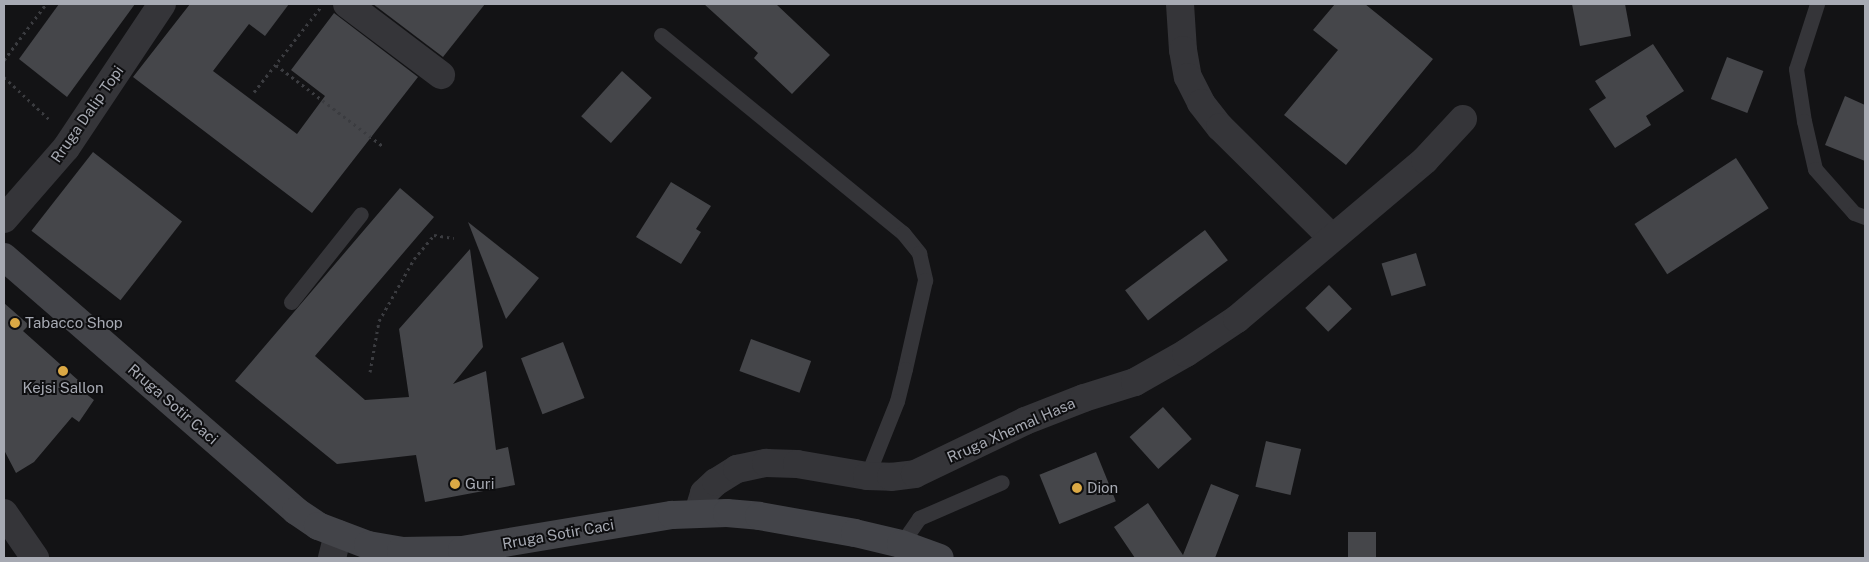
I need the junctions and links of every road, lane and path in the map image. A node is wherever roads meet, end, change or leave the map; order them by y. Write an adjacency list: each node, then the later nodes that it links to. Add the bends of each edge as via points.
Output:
1 (46, 4): 8 (path)
2 (162, 4): 14 (street, Rruga Dalip Topi)
3 (347, 4): 10 (street)
4 (1180, 4): 19 (street, via 1188,77 1201,103 1220,127)
5 (1817, 4): 17 (lane, via 1796,69 1812,160 1815,169 1854,213)
6 (319, 10): 9 (path)
7 (661, 35): 24 (lane, via 903,233 920,253 925,280 905,368 897,400)
8 (4, 60)
9 (276, 65): 12 (path); 15 (path)
10 (441, 75)
11 (4, 77): 14 (path)
12 (254, 92)
13 (1463, 119): 19 (street, Rruga Xhemal Hasa, via 1425,160)
14 (71, 140): 18 (street, Rruga Dalip Topi)
15 (384, 147)
16 (360, 214): 22 (lane)
17 (1865, 217)
18 (4, 219)
19 (1331, 237): 24 (street, Rruga Xhemal Hasa, via 1237,319 1135,382 1025,421 915,474)
20 (454, 238): 23 (path, via 434,235 414,259 379,321)
21 (4, 257): 29 (main road, Rruga Sotir Caci, via 296,511 318,526)
22 (291, 302)
23 (370, 372)
24 (867, 476): 26 (street, Rruga Xhemal Hasa, via 766,463 737,469 704,493)
25 (1002, 482): 28 (lane, via 919,518)
26 (698, 513): 28 (main road, Rruga Sotir Caci, via 759,516); 29 (main road, Rruga Sotir Caci, via 672,514 462,550 431,552 368,545)
27 (4, 514): 30 (street)
28 (901, 544): 31 (main road, Rruga Sotir Caci)
29 (335, 546)
30 (35, 558)
31 (940, 558)

